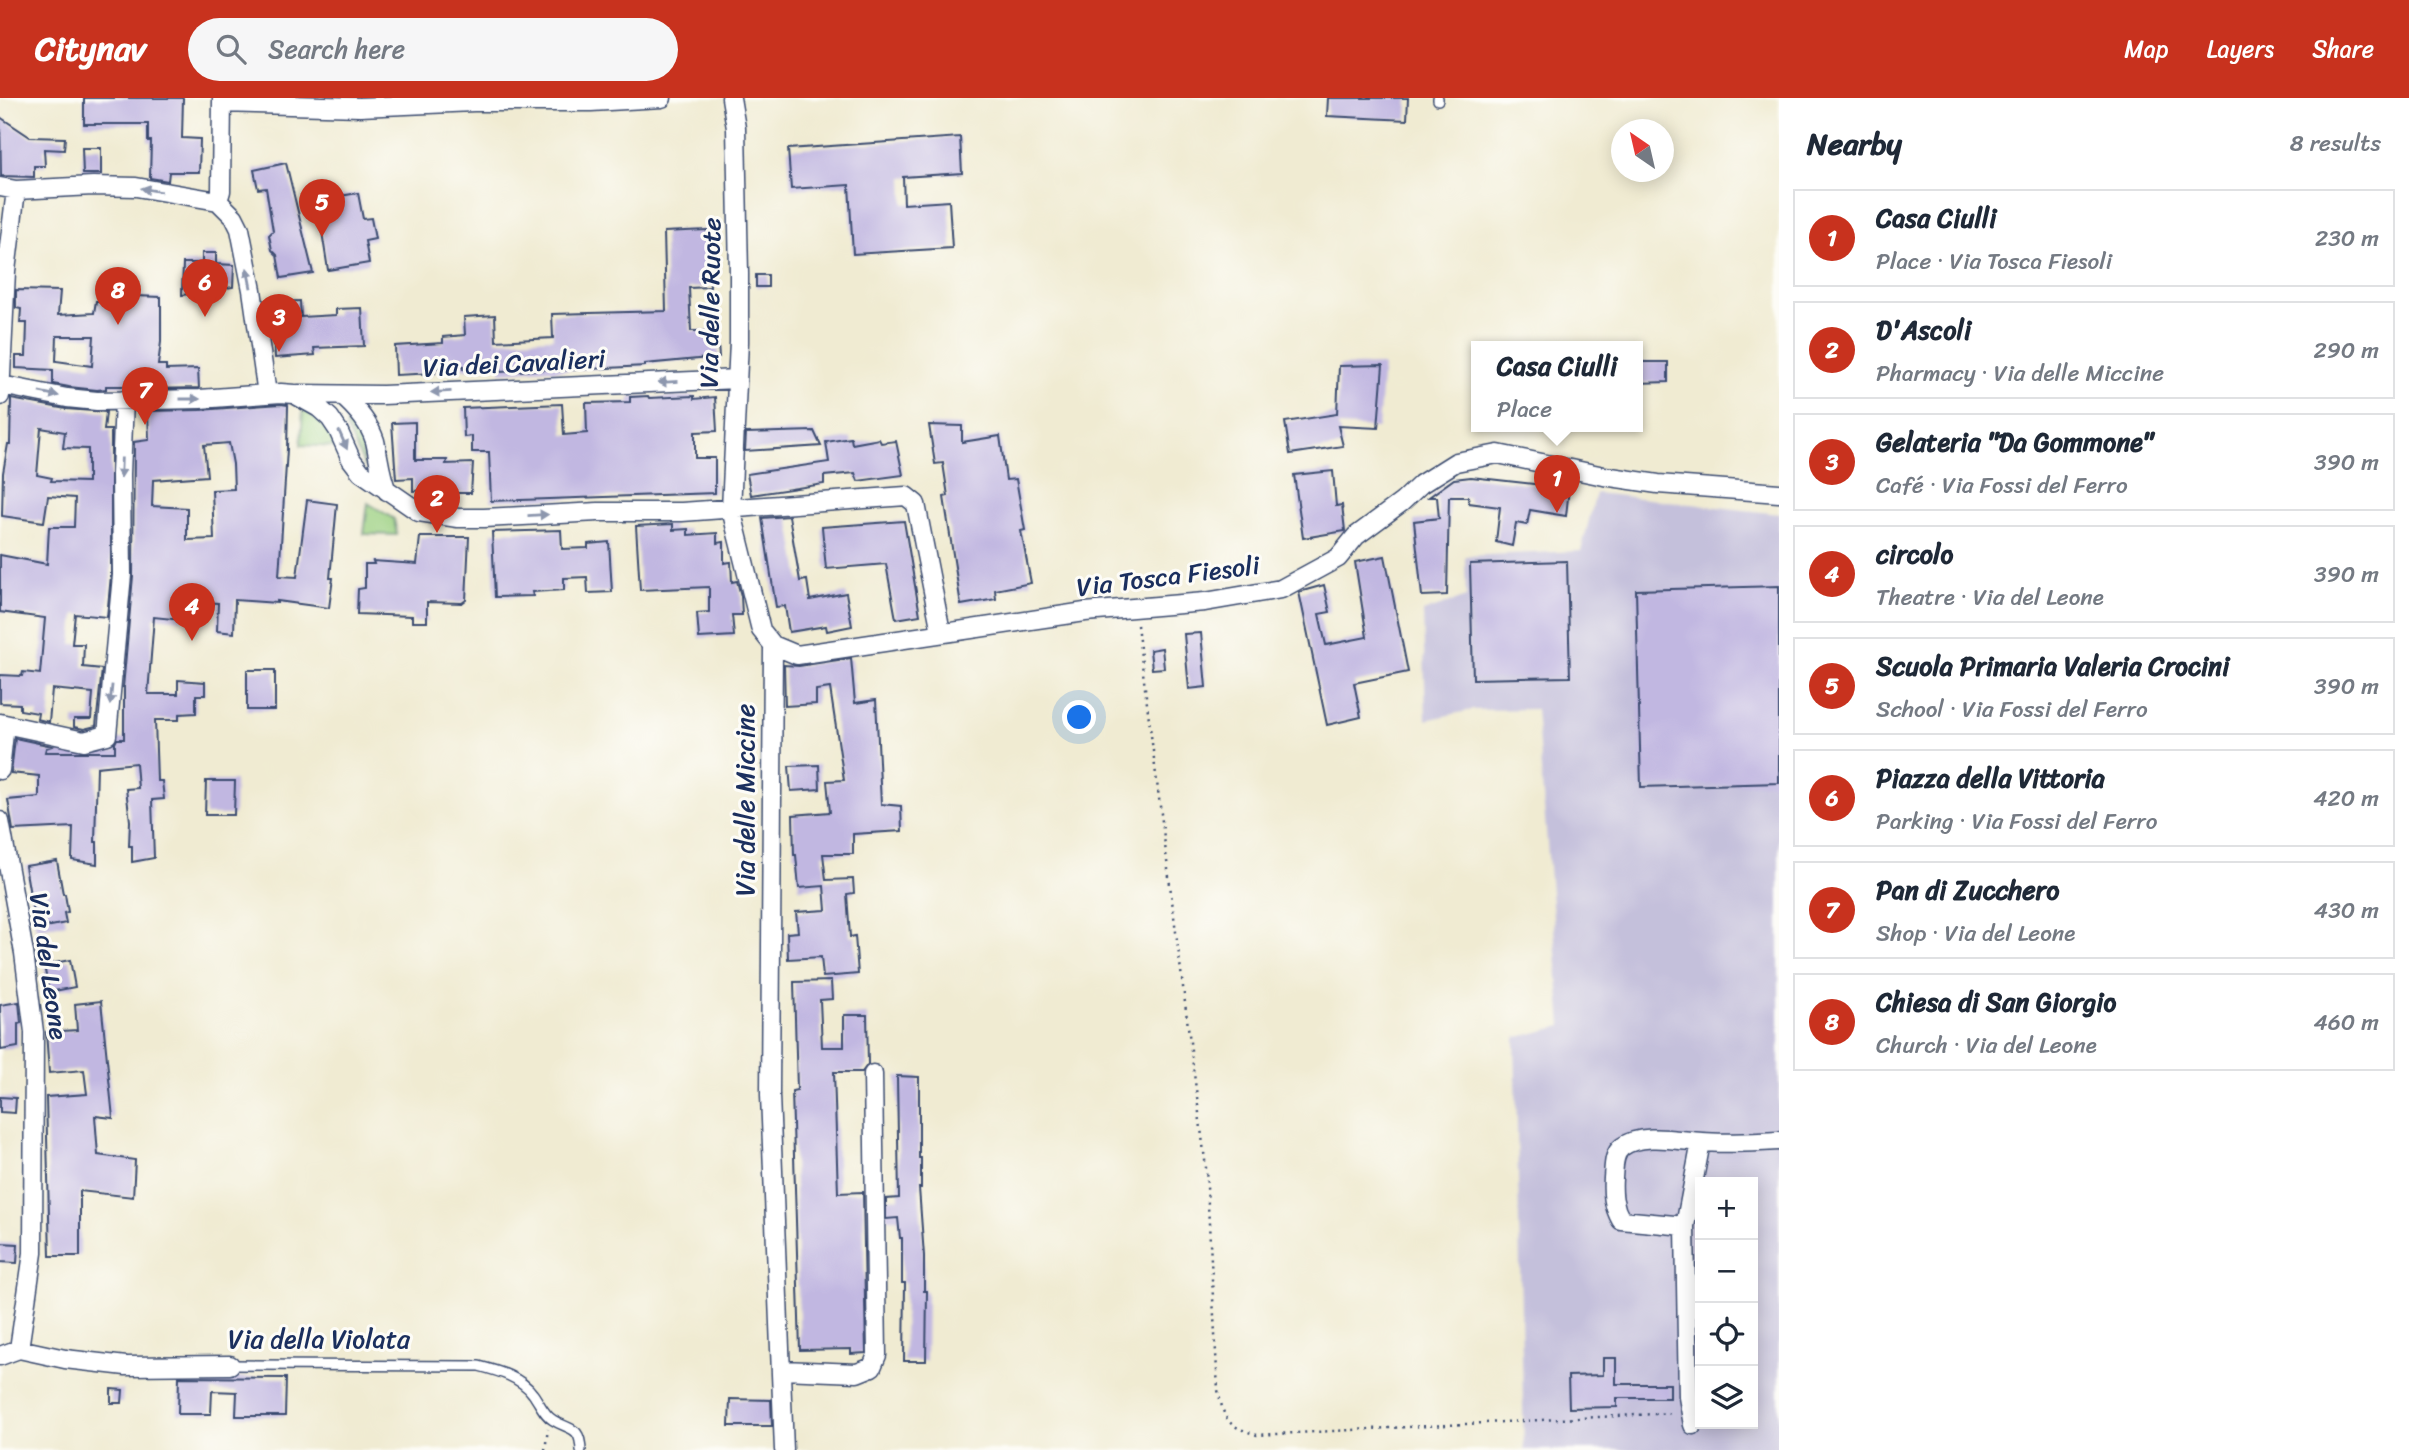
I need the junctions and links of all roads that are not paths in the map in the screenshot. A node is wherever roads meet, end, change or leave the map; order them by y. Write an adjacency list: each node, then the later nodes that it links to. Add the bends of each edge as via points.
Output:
1 (662, 98): 6 (street)
2 (731, 98): 9 (street, Via delle Ruote, via 736,128)
3 (222, 100): 4 (street); 8 (street)
4 (276, 101): 5 (street)
5 (334, 102): 6 (street)
6 (359, 102)
7 (8, 188): 8 (street, one-way to 7, via 136,187); 10 (street)
8 (218, 201): 11 (street, one-way to 8, via 240,229)
9 (737, 379): 13 (street, Via dei Cavalieri, one-way to 13); 18 (street, Via delle Ruote)
10 (1, 385): 14 (street); 15 (street, one-way to 15, via 67,398)
11 (267, 394): 12 (street); 15 (street, one-way to 11)
12 (295, 394): 13 (street, Via dei Cavalieri); 16 (street, one-way to 16, via 330,418 361,472)
13 (341, 395): 16 (street, via 369,427)
14 (0, 396)
15 (124, 400): 21 (street, one-way to 21, via 122,575 107,735 84,741)
16 (387, 491): 18 (street, one-way to 18, via 419,512 458,518)
17 (1779, 493): 19 (street, Via Tosca Fiesoli, via 1658,484 1497,454 1456,462 1356,536 1338,558 1281,589)
18 (731, 509): 19 (street, via 906,496 916,504); 20 (street, Via delle Miccine, via 761,630)
19 (941, 632): 20 (street, Via Tosca Fiesoli, via 797,654)
20 (773, 645): 31 (street, Via delle Miccine, via 770,1094)
21 (2, 723): 22 (street)
22 (0, 770)
23 (0, 821): 28 (street, Via del Leone, via 34,1032 33,1253)
24 (873, 1074): 31 (street, via 877,1355 872,1367 857,1373)
25 (1701, 1142): 26 (street); 27 (street); 27 (street, via 1672,1138 1635,1141 1621,1147 1614,1159 1614,1208 1621,1220)
26 (1779, 1142)
27 (1685, 1226): 32 (street, via 1685,1332)
28 (19, 1349): 29 (street); 30 (street, Via della Violata, via 126,1366)
29 (0, 1356)
30 (230, 1365): 33 (lane, Via della Violata, via 479,1366 516,1379 531,1390 554,1421 578,1433)
31 (782, 1370): 34 (street, Via delle Miccine)
32 (1692, 1419)
33 (581, 1450)
34 (784, 1450)

